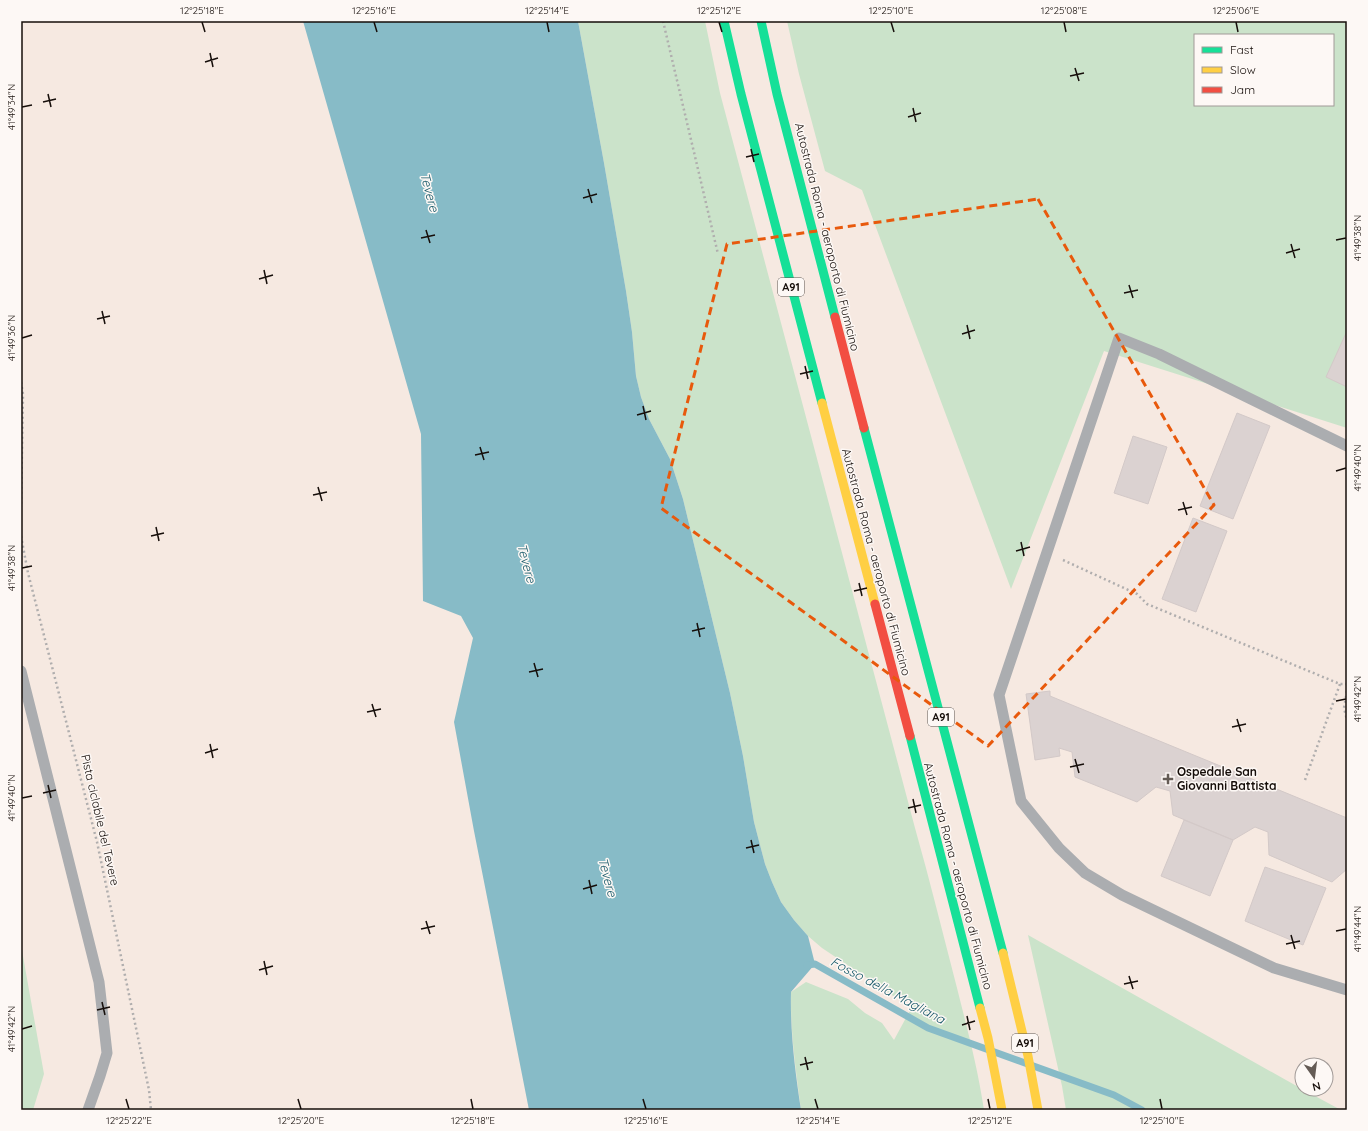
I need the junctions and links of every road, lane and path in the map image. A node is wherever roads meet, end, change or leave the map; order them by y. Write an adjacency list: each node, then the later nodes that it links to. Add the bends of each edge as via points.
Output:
1 (663, 21): 4 (path)
2 (724, 21): 19 (highway, Autostrada Roma - aeroporto di Fiumicino / A91, via 988,1038)
3 (761, 21): 20 (highway, Autostrada Roma - aeroporto di Fiumicino / A91, via 777,94 855,395 1009,976)
4 (718, 254)
5 (21, 382): 7 (path)
6 (1347, 446): 9 (lane, via 1158,354 1119,338)
7 (21, 507)
8 (21, 536): 18 (path, Pista ciclabile del Tevere, via 28,573 97,842)
9 (1047, 552): 11 (path, via 1136,594 1147,604); 16 (lane, via 999,695 1021,802 1059,848 1085,874 1122,895 1274,968)
10 (21, 671): 17 (lane, via 99,982 107,1053)
11 (1340, 684): 12 (path); 15 (path)
12 (1347, 684)
13 (1347, 691): 14 (path, via 1344,708)
14 (1347, 720)
15 (1306, 780)
16 (1347, 990)
17 (88, 1110)
18 (151, 1110)
19 (1002, 1110)
20 (1038, 1110)

